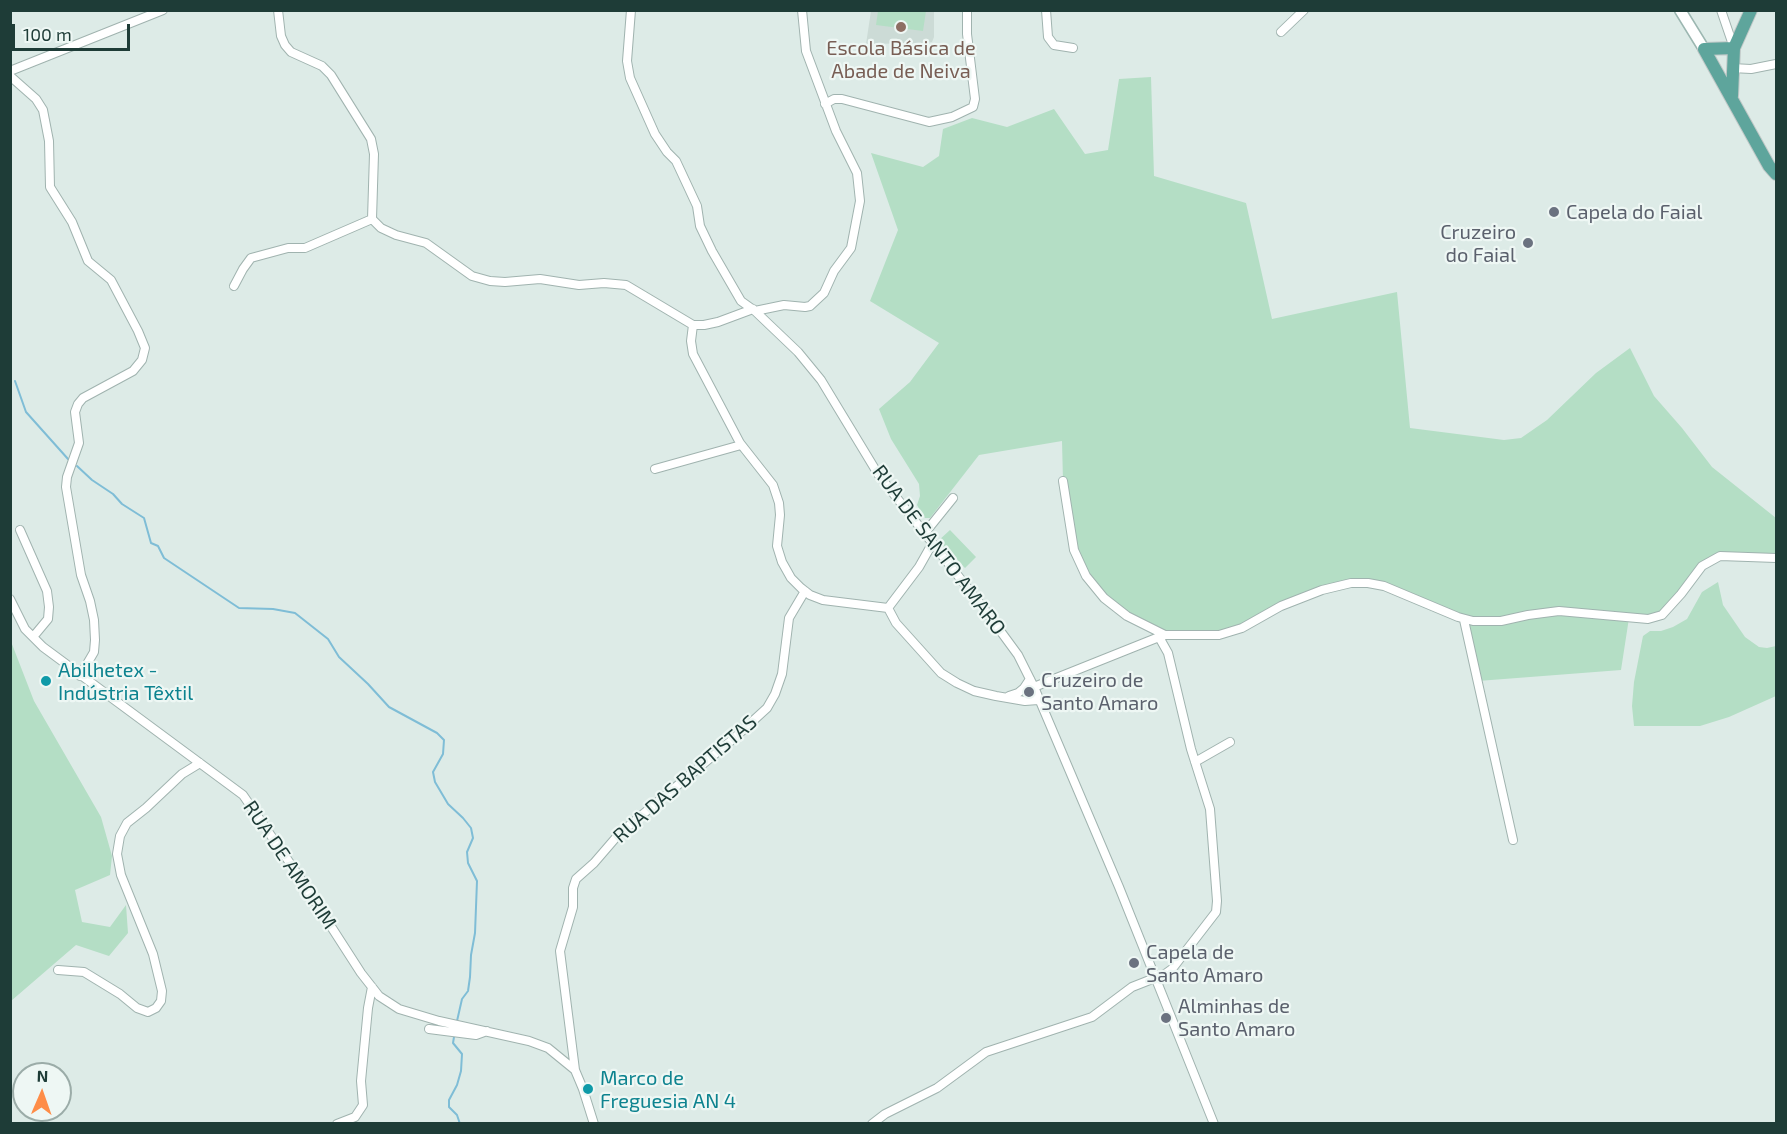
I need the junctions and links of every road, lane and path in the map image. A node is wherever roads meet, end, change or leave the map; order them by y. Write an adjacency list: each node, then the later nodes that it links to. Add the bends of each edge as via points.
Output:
1 (163, 10): 17 (street)
2 (278, 10): 22 (street, via 285,45 331,75 371,139)
3 (631, 10): 24 (street, RUA DE SANTO AMARO, via 627,61 630,78 655,134 686,182 712,251 741,302)
4 (802, 10): 20 (street, via 806,51)
5 (967, 10): 20 (street, via 973,107 929,122 842,99)
6 (1046, 10): 12 (street, via 1048,37 1054,45)
7 (1304, 10): 11 (street)
8 (1680, 10): 13 (main road)
9 (1721, 10): 14 (street)
10 (1751, 10): 14 (main road)
11 (1281, 32)
12 (1073, 48)
13 (1704, 49): 14 (main road); 16 (main road)
14 (1733, 59): 15 (street, via 1751,69); 16 (main road, via 1722,56); 19 (main road)
15 (1776, 64)
16 (1715, 67): 19 (main road)
17 (10, 71)
18 (10, 76): 40 (street, via 43,110 54,197 72,222 88,261 111,280 145,348 142,360 132,371 83,398 75,412 79,443 66,487 95,640 94,652)
19 (1732, 98): 21 (main road)
20 (825, 104): 24 (street, via 857,172 860,188 851,248 824,293 810,306)
21 (1776, 174)
22 (372, 219): 23 (street, via 305,248 288,248 251,258); 25 (street, via 389,232 426,243 472,276 505,282 540,279 579,285 626,285)
23 (234, 286)
24 (754, 310): 25 (street, via 718,322); 31 (street, RUA DE SANTO AMARO, via 821,380 878,474)
25 (693, 325): 26 (street, via 693,354)
26 (741, 445): 27 (street); 34 (street, via 773,485 780,515 777,546 791,578)
27 (655, 469)
28 (1063, 481): 38 (street, via 1074,550 1086,576 1104,597)
29 (953, 498): 31 (street)
30 (20, 530): 39 (street, via 47,591 49,607 48,619)
31 (924, 534): 32 (street, RUA DE SANTO AMARO)
32 (932, 544): 36 (street); 41 (street, RUA DE SANTO AMARO, via 1018,655)
33 (1776, 558): 37 (street, via 1720,556 1702,566 1662,615 1648,619 1559,611 1501,621)
34 (805, 591): 36 (street, via 823,600); 53 (street, RUA DAS BAPTISTAS, via 789,618 782,674 767,708 619,834 576,879 573,907 560,951)
35 (10, 599): 39 (street, RUA DE AMORIM)
36 (888, 608): 42 (street, via 896,623 941,673 974,691)
37 (1464, 620): 38 (street, via 1384,586 1351,583 1311,594 1219,635); 47 (street)
38 (1162, 636): 41 (street); 45 (street)
39 (33, 637): 40 (street, RUA DE AMORIM)
40 (80, 676): 46 (street, RUA DE AMORIM)
41 (1032, 683): 42 (street, via 1018,693); 43 (street, RUA DE SANTO AMARO)
42 (1000, 697): 43 (street)
43 (1038, 700): 49 (street, RUA DE SANTO AMARO)
44 (1230, 742): 45 (street)
45 (1195, 762): 49 (street, via 1210,809 1216,912 1172,969)
46 (200, 763): 48 (street, via 127,823 117,854 121,875 153,954 161,1001 148,1012 84,972); 50 (street, RUA DE AMORIM, via 243,795)
47 (1513, 840)
48 (58, 970)
49 (1156, 977): 56 (street, via 1132,987 1092,1017 986,1052 937,1088); 57 (street, RUA DE SANTO AMARO)
50 (372, 987): 52 (street, RUA DE AMORIM, via 399,1009); 54 (street, via 361,1081 363,1106 356,1117)
51 (429, 1029): 52 (street, via 476,1035)
52 (488, 1031): 53 (street, RUA DE AMORIM, via 548,1048)
53 (575, 1070): 55 (street, RUA DE AMORIM)
54 (337, 1124)
55 (594, 1124)
56 (873, 1124)
57 (1214, 1124)

